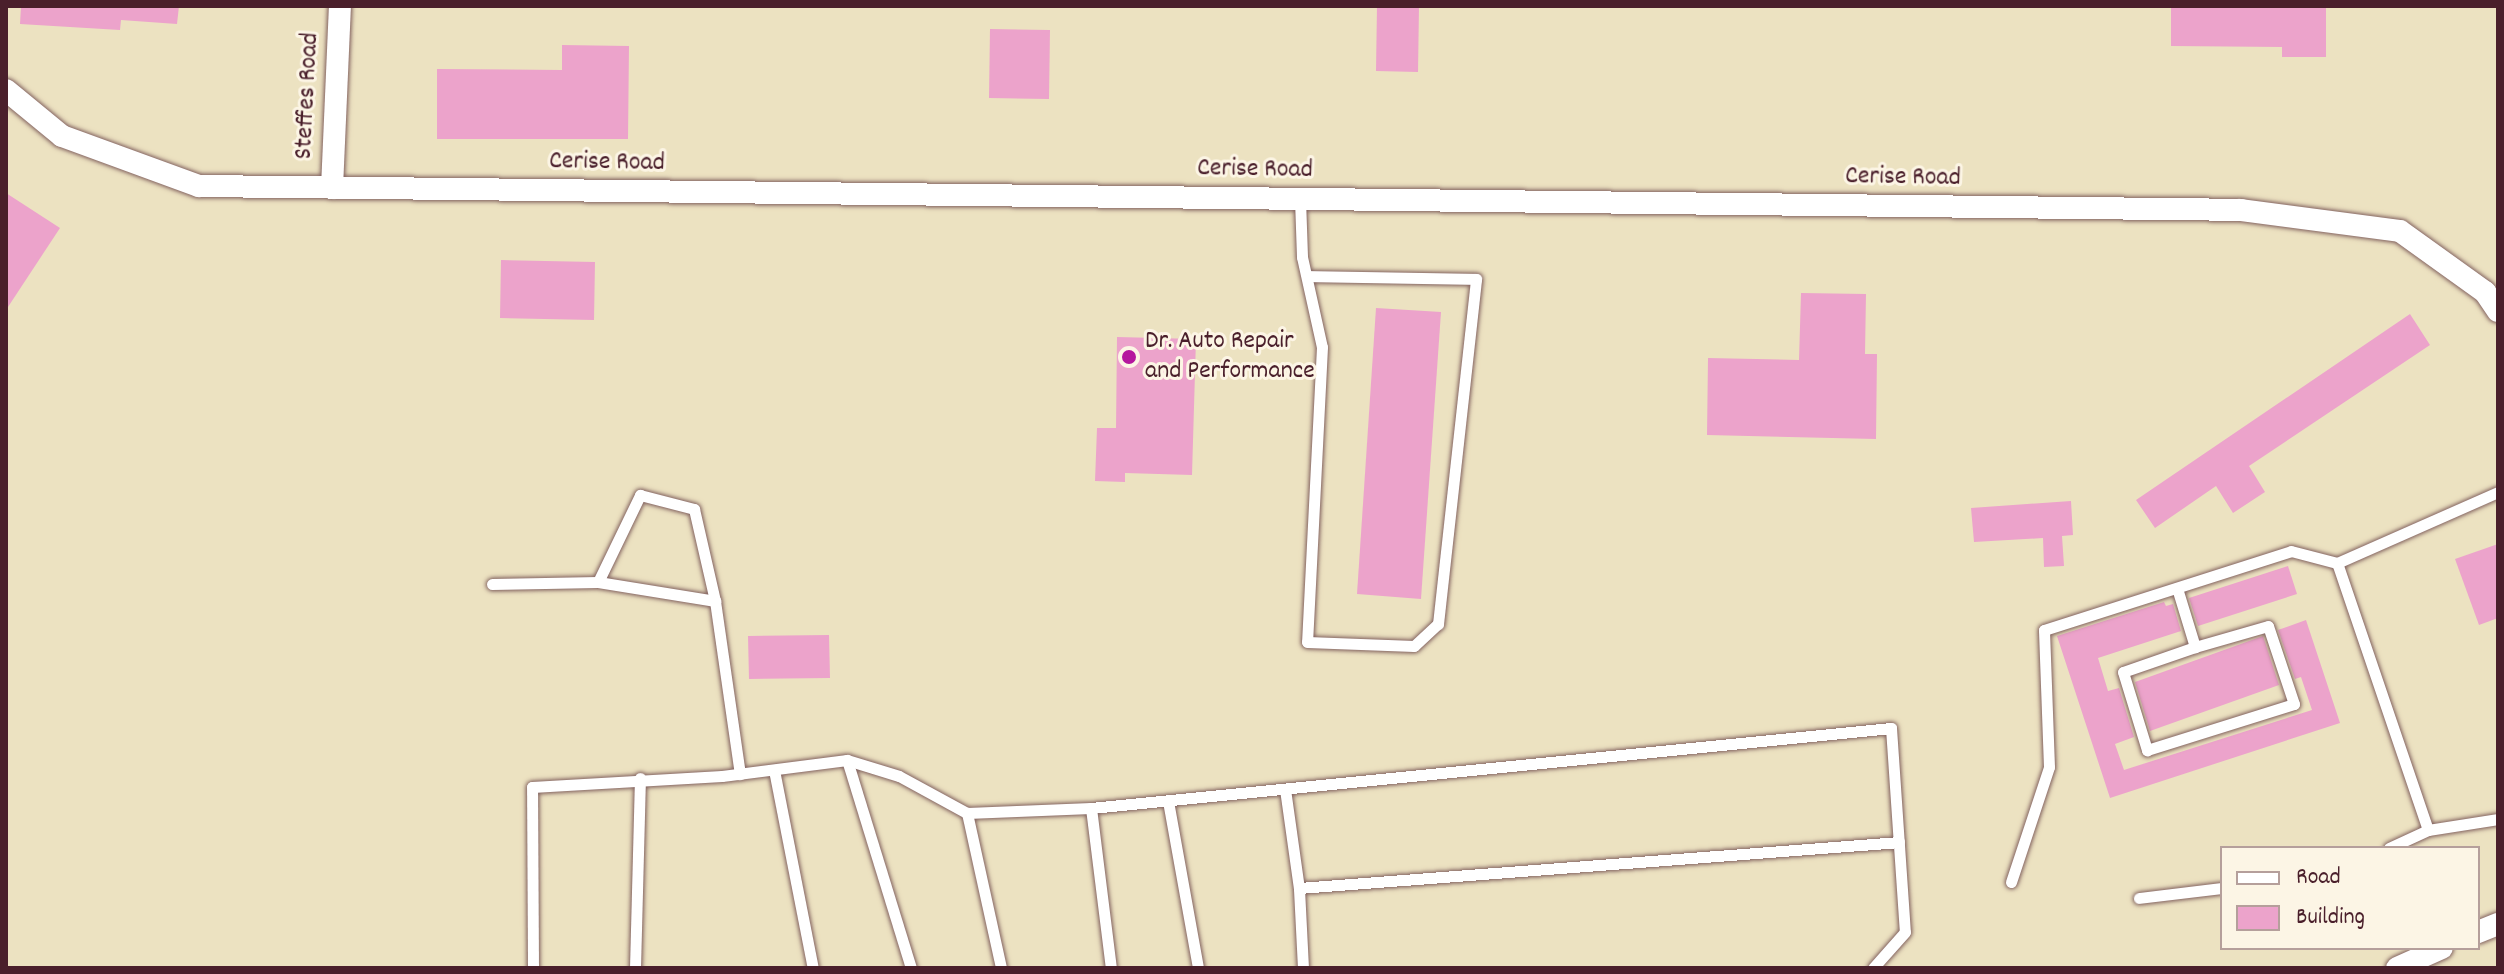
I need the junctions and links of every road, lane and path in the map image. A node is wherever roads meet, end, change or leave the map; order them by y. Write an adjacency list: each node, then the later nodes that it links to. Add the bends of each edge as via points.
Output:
1 (340, 6): 3 (street, Steffes Road)
2 (6, 90): 3 (street, Cerise Road, via 62,136 199,186)
3 (332, 188): 4 (street, Cerise Road)
4 (1300, 199): 5 (lane, via 1302,257); 6 (street, Cerise Road, via 2241,210 2400,231 2485,292)
5 (1308, 276): 5 (lane, via 1322,347 1307,642 1414,646 1438,624 1476,279)
6 (2498, 311)
7 (2498, 492): 8 (lane)
8 (2337, 563): 11 (lane, via 2291,551); 23 (lane)
9 (598, 582): 10 (lane); 12 (lane); 12 (lane, via 640,495 694,509)
10 (492, 584)
11 (2177, 588): 13 (lane); 26 (lane, via 2044,630 2049,767)
12 (715, 601): 16 (lane)
13 (2195, 647): 13 (lane, via 2123,672 2147,750 2294,704 2268,626)
14 (847, 760): 15 (lane); 21 (lane, via 899,776); 34 (lane)
15 (774, 770): 16 (lane); 33 (lane)
16 (740, 774): 17 (lane)
17 (640, 778): 31 (lane, via 532,787); 32 (lane)
18 (1285, 789): 19 (lane); 24 (lane, via 1891,728); 27 (lane)
19 (1168, 801): 20 (lane); 37 (lane)
20 (1091, 808): 21 (lane); 36 (lane)
21 (967, 813): 35 (lane)
22 (2498, 819): 23 (lane)
23 (2428, 830): 25 (lane)
24 (1899, 842): 27 (lane); 39 (lane, via 1905,932)
25 (2393, 846)
26 (2011, 882)
27 (1299, 888): 38 (lane)
28 (2220, 888): 29 (lane)
29 (2139, 898)
30 (2438, 950): 40 (street)
31 (533, 968)
32 (635, 968)
33 (813, 968)
34 (911, 968)
35 (1001, 968)
36 (1111, 968)
37 (1198, 968)
38 (1303, 968)
39 (1873, 968)
40 (2397, 968)

